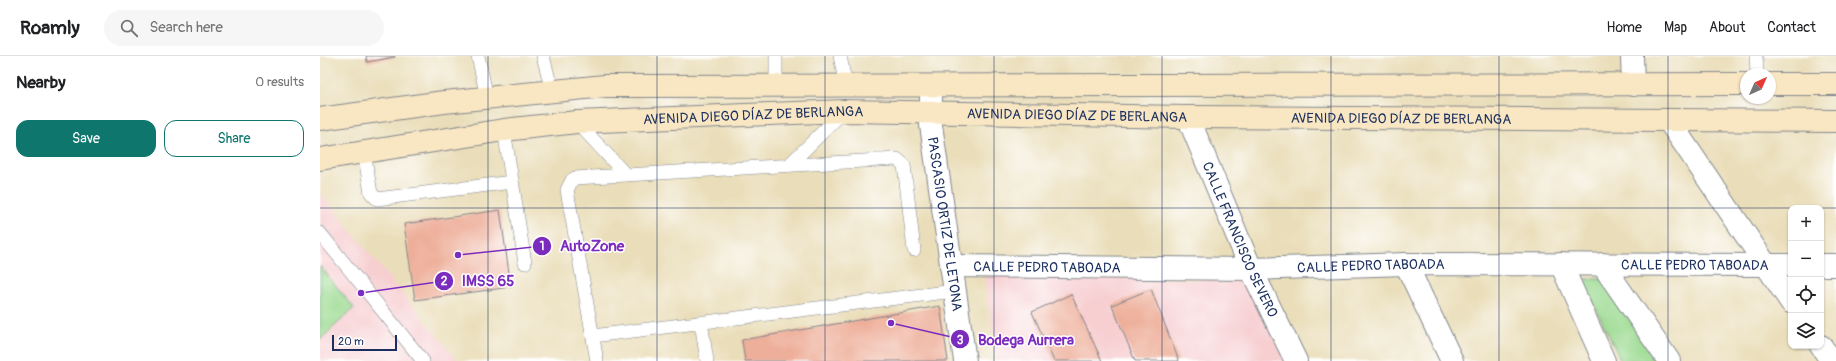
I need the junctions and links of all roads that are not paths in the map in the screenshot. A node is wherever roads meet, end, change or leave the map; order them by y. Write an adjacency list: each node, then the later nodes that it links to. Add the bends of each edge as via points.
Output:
1 (478, 56): 16 (lane)
2 (543, 56): 15 (lane)
3 (776, 56): 12 (lane)
4 (840, 56): 13 (lane)
5 (1632, 56): 11 (street)
6 (1756, 56): 7 (lane)
7 (1756, 68)
8 (1740, 84): 11 (main road, AVENIDA DIEGO DÍAZ DE BERLANGA)
9 (1776, 84): 10 (main road)
10 (1836, 84)
11 (1633, 85): 14 (main road, AVENIDA DIEGO DÍAZ DE BERLANGA)
12 (776, 86): 13 (main road, AVENIDA DIEGO DÍAZ DE BERLANGA); 15 (main road, AVENIDA DIEGO DÍAZ DE BERLANGA, via 605,86)
13 (846, 86): 14 (main road, AVENIDA DIEGO DÍAZ DE BERLANGA)
14 (931, 86): 18 (street, PASCASIO ORTIZ DE LETONA)
15 (552, 91): 16 (main road, AVENIDA DIEGO DÍAZ DE BERLANGA)
16 (487, 98): 20 (main road, AVENIDA DIEGO DÍAZ DE BERLANGA)
17 (844, 111): 18 (main road, AVENIDA DIEGO DÍAZ DE BERLANGA); 23 (main road, AVENIDA DIEGO DÍAZ DE BERLANGA); 27 (lane)
18 (931, 112): 19 (main road, AVENIDA DIEGO DÍAZ DE BERLANGA); 40 (street, PASCASIO ORTIZ DE LETONA)
19 (1188, 117): 21 (main road, AVENIDA DIEGO DÍAZ DE BERLANGA); 41 (street, CALLE FRANCISCO SEVERO)
20 (320, 119)
21 (1669, 121): 22 (main road, AVENIDA DIEGO DÍAZ DE BERLANGA); 36 (street)
22 (1836, 121)
23 (577, 122): 24 (main road, AVENIDA DIEGO DÍAZ DE BERLANGA); 28 (lane)
24 (504, 130): 25 (main road, AVENIDA DIEGO DÍAZ DE BERLANGA); 29 (lane)
25 (364, 152): 26 (main road, AVENIDA DIEGO DÍAZ DE BERLANGA); 29 (lane, via 371,193 377,199)
26 (320, 159)
27 (789, 165): 28 (lane); 31 (lane, via 900,160 904,165)
28 (625, 174): 45 (lane, via 575,178 567,190)
29 (512, 182): 32 (lane)
30 (320, 234): 47 (lane)
31 (914, 250)
32 (525, 263)
33 (1406, 264): 34 (street, CALLE PEDRO TABOADA); 41 (street, CALLE PEDRO TABOADA); 52 (street)
34 (1561, 264): 35 (street, CALLE PEDRO TABOADA); 53 (street)
35 (1602, 264): 36 (street, CALLE PEDRO TABOADA); 54 (street)
36 (1766, 265): 37 (street, CALLE PEDRO TABOADA); 43 (street)
37 (1788, 265)
38 (1824, 265): 39 (street)
39 (1836, 265)
40 (950, 266): 41 (street, CALLE PEDRO TABOADA); 42 (street, PASCASIO ORTIZ DE LETONA)
41 (1252, 269): 51 (street, CALLE FRANCISCO SEVERO)
42 (954, 291): 44 (lane); 50 (street, PASCASIO ORTIZ DE LETONA)
43 (1788, 298)
44 (702, 322): 45 (lane); 49 (lane)
45 (593, 336): 48 (lane)
46 (1823, 349): 55 (street)
47 (423, 361)
48 (597, 361)
49 (707, 361)
50 (965, 361)
51 (1296, 361)
52 (1452, 361)
53 (1604, 361)
54 (1669, 361)
55 (1832, 361)

